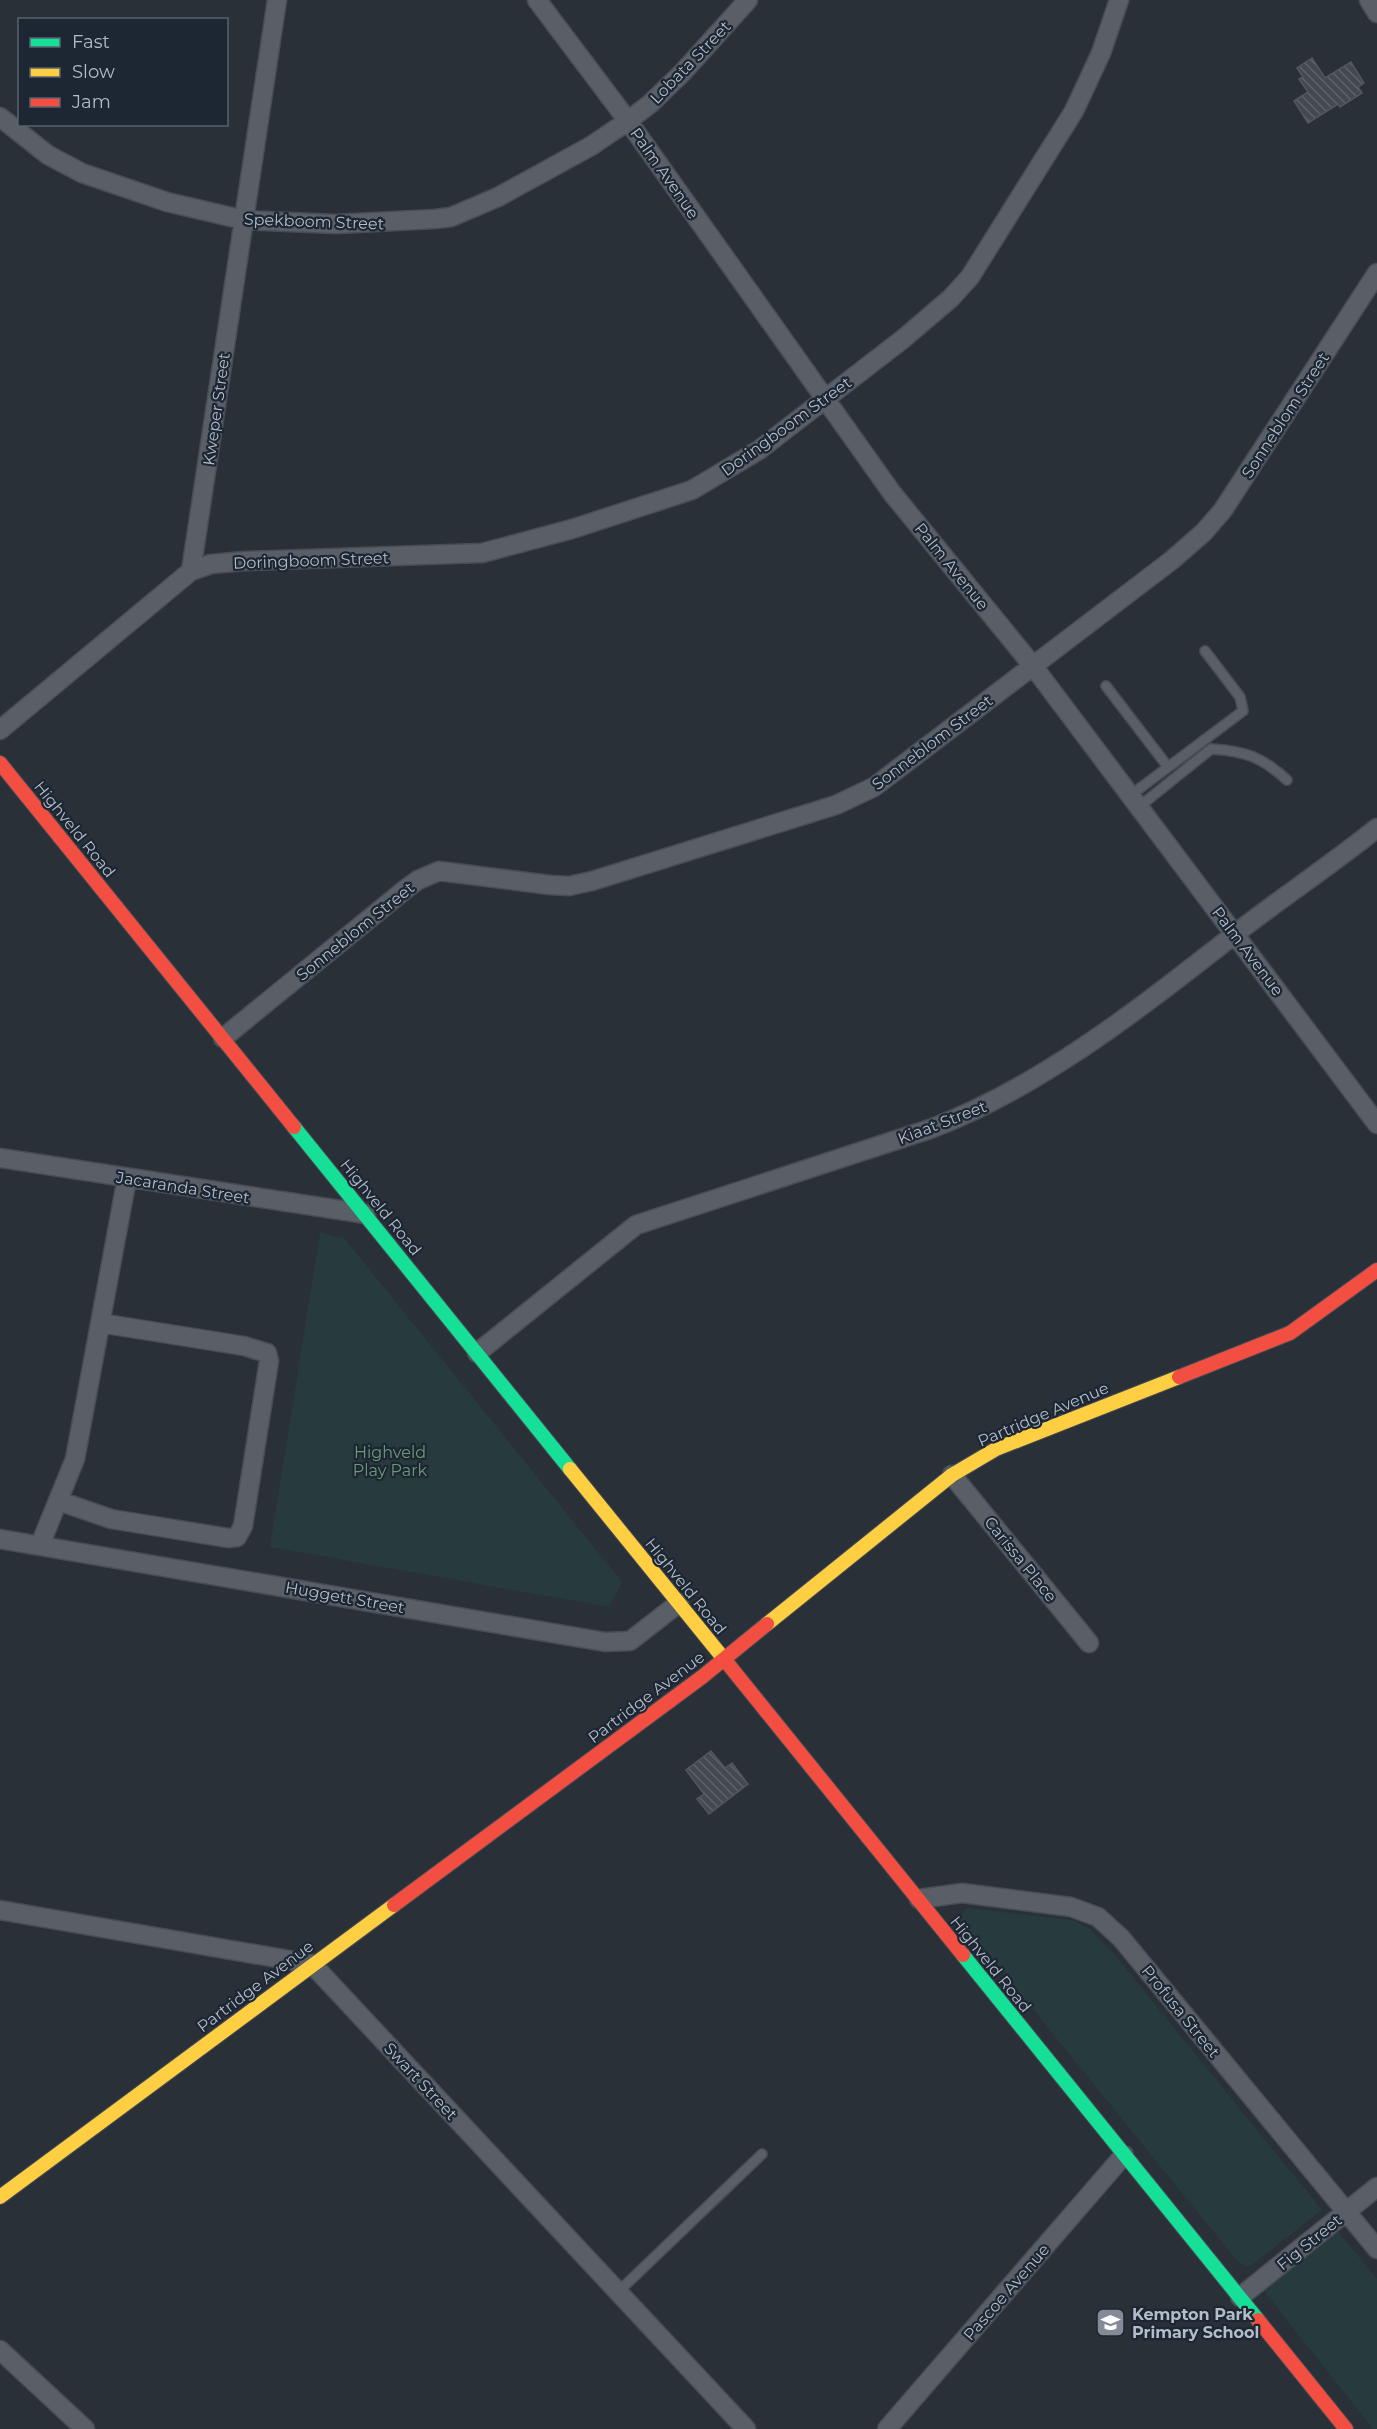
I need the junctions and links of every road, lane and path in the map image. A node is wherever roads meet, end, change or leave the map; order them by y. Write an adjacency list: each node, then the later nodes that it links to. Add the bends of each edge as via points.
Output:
1 (277, 0): 9 (street, Kweper Street)
2 (537, 0): 8 (street, Palm Avenue)
3 (748, 0): 8 (street, Lobata Street, via 683,72)
4 (1119, 0): 11 (street, Doringboom Street, via 1101,53 1074,111 970,278 903,339)
5 (1369, 0): 6 (street)
6 (1377, 13)
7 (0, 117): 9 (street, Spekboom Street, via 48,155 82,173 167,202)
8 (628, 120): 9 (street, Spekboom Street, via 591,146 498,197 451,217 356,224); 11 (street, Palm Avenue)
9 (243, 220): 12 (street, Kweper Street)
10 (1377, 273): 14 (street, Sonneblom Street, via 1261,453 1204,532)
11 (826, 399): 12 (street, Doringboom Street, via 743,461 692,490 498,550 228,562); 14 (street, Palm Avenue, via 892,493)
12 (191, 571): 16 (street)
13 (1205, 651): 18 (lane, via 1240,697 1243,711)
14 (1033, 666): 20 (street, Palm Avenue); 23 (street, Sonneblom Street, via 874,787 836,805 569,886 451,871 429,874)
15 (1106, 686): 18 (lane)
16 (0, 730)
17 (0, 763): 23 (street, Highveld Road)
18 (1168, 767): 20 (lane)
19 (1287, 780): 20 (lane, via 1256,757 1211,749)
20 (1135, 801): 22 (street, Palm Avenue)
21 (1377, 828): 22 (street, Kiaat Street)
22 (1236, 933): 24 (street, Palm Avenue); 30 (street, Kiaat Street, via 1157,996 1029,1082 969,1114 636,1225)
23 (223, 1038): 27 (street, Highveld Road)
24 (1377, 1124)
25 (0, 1158): 26 (street, Jacaranda Street)
26 (127, 1178): 27 (street, Jacaranda Street); 29 (street)
27 (366, 1214): 30 (street, Highveld Road)
28 (1377, 1270): 31 (street, Partridge Avenue, via 1290,1333 996,1449)
29 (100, 1323): 32 (street, via 75,1460); 32 (street, via 267,1353 269,1361 243,1526 237,1537 228,1538 111,1519)
30 (477, 1353): 35 (street, Highveld Road)
31 (952, 1475): 36 (street, Carissa Place); 37 (street, Partridge Avenue)
32 (59, 1502): 34 (street)
33 (0, 1539): 34 (street, Huggett Street)
34 (40, 1545): 35 (street, Huggett Street, via 605,1642 630,1641)
35 (678, 1603): 37 (street, Highveld Road)
36 (1089, 1643)
37 (724, 1660): 38 (street, Highveld Road); 40 (street, Partridge Avenue)
38 (919, 1899): 42 (street, Highveld Road); 45 (street, Profusa Street, via 982,1894 1071,1907 1098,1917 1129,1947)
39 (0, 1910): 40 (street)
40 (312, 1964): 44 (street, Partridge Avenue); 47 (street, Swart Street)
41 (762, 2154): 47 (lane)
42 (1124, 2155): 48 (street, Highveld Road); 52 (street, Pascoe Avenue)
43 (1377, 2187): 45 (street, Fig Street)
44 (0, 2197)
45 (1347, 2211): 46 (street, Profusa Street); 48 (street, Fig Street)
46 (1377, 2249)
47 (618, 2292): 51 (street, Swart Street)
48 (1240, 2297): 53 (street, Highveld Road)
49 (0, 2349): 50 (street)
50 (85, 2429)
51 (746, 2429)
52 (887, 2429)
53 (1346, 2429)

